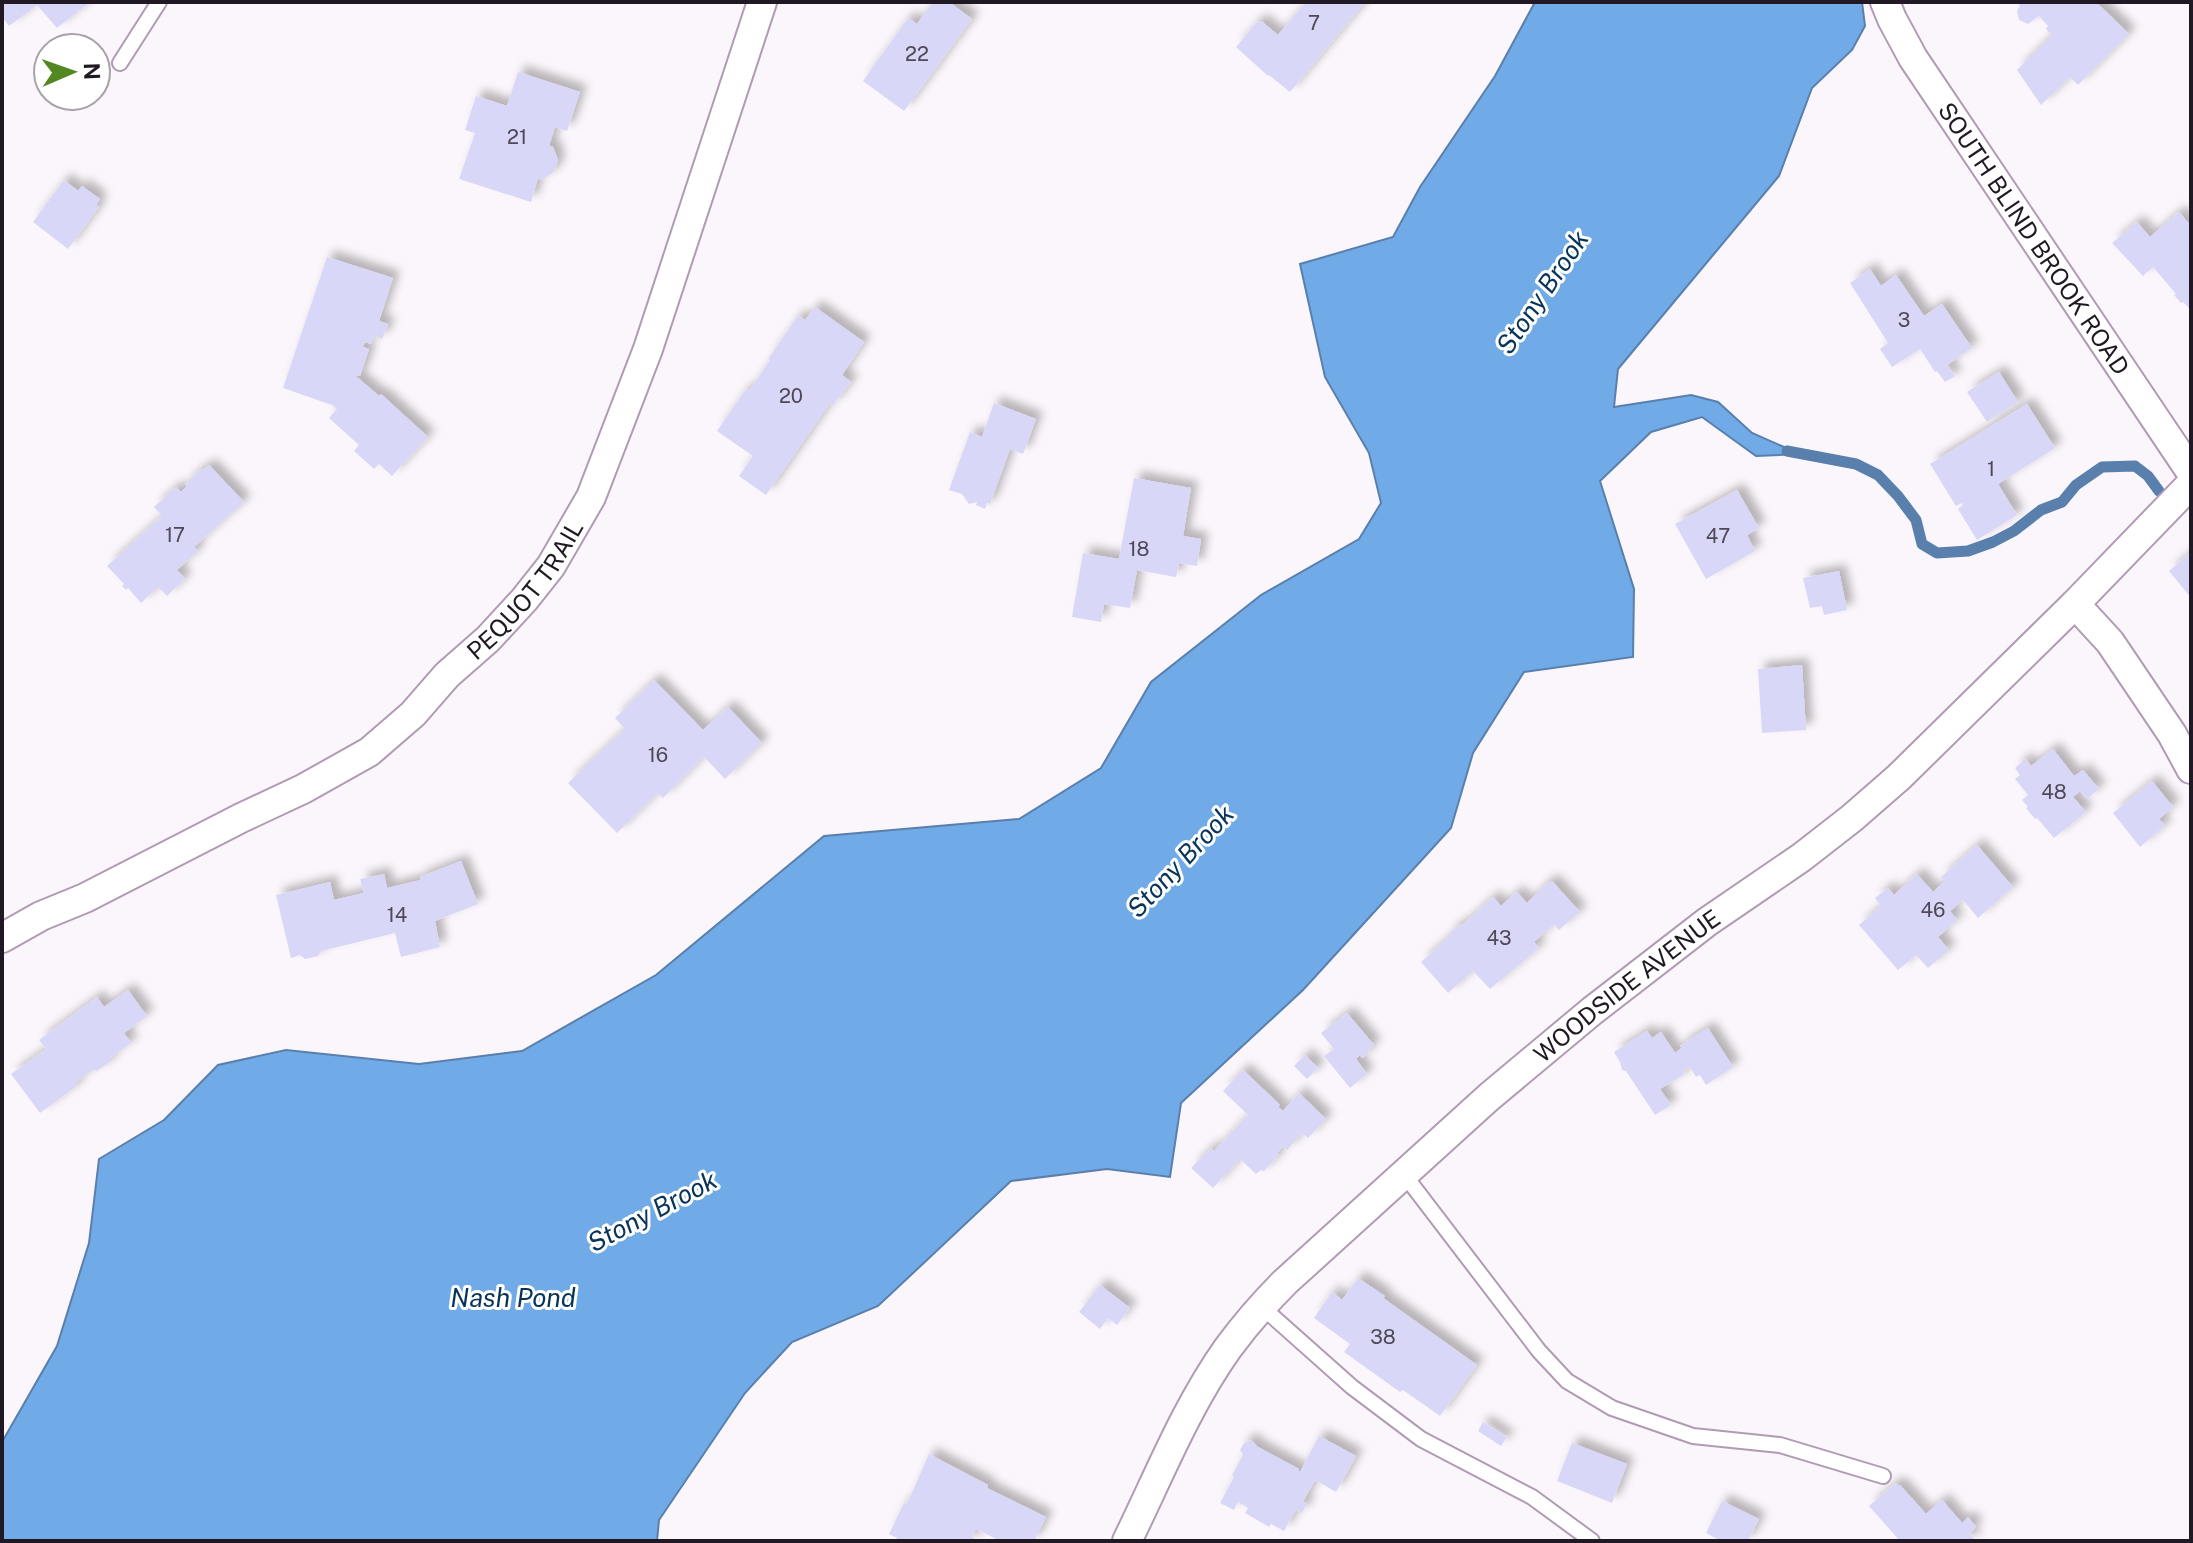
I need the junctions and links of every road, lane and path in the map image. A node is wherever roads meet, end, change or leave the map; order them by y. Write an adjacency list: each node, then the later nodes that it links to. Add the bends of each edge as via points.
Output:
1 (159, 2): 4 (lane)
2 (762, 2): 9 (street, PEQUOT TRAIL, via 648,349 591,497 551,566 524,600 369,752)
3 (1885, 2): 5 (street, SOUTH BLIND BROOK ROAD, via 1913,58)
4 (120, 63)
5 (2191, 472)
6 (2191, 484): 7 (street, WOODSIDE AVENUE)
7 (2075, 604): 8 (street, via 2110,642); 10 (street, WOODSIDE AVENUE, via 1852,818 1637,974)
8 (2191, 769)
9 (2, 938)
10 (1403, 1173): 11 (street, WOODSIDE AVENUE); 12 (lane, via 1567,1381 1612,1408 1693,1436 1780,1445)
11 (1261, 1306): 13 (street, WOODSIDE AVENUE, via 1228,1349 1177,1435); 14 (lane, via 1352,1387 1421,1439 1532,1497)
12 (1883, 1476)
13 (1127, 1541)
14 (1592, 1541)

